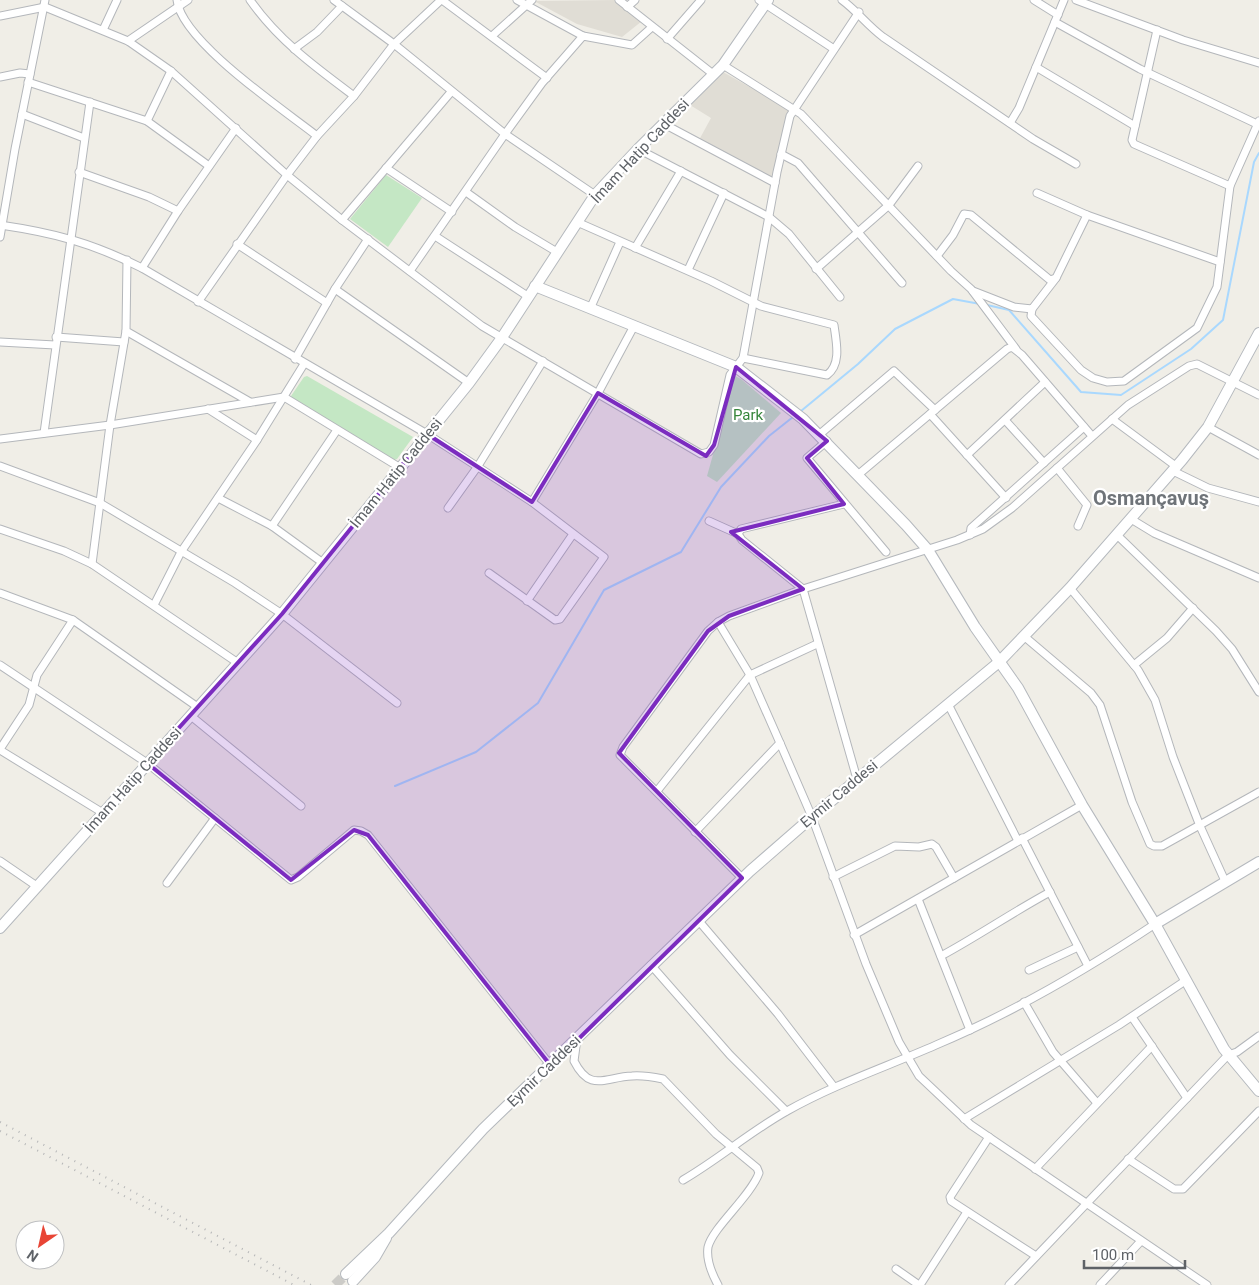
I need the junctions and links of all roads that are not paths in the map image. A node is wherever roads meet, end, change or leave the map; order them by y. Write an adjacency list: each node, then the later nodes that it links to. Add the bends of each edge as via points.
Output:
1 (117, 0): 24 (street)
2 (188, 0): 15 (street)
3 (250, 0): 31 (street, via 266,23)
4 (334, 0): 18 (street)
5 (442, 0): 26 (street); 30 (street)
6 (517, 0): 16 (street)
7 (619, 0): 19 (street)
8 (634, 0): 19 (street)
9 (702, 0): 28 (street)
10 (842, 0): 20 (street)
11 (1034, 0): 22 (street)
12 (1064, 0): 22 (street)
13 (1076, 0): 25 (street)
14 (764, 1): 32 (street); 34 (street, İmam Hatip Caddesi)
15 (177, 3): 29 (street); 54 (street, via 206,48)
16 (529, 3): 26 (street); 27 (street)
17 (45, 4): 21 (street); 24 (street); 40 (street)
18 (342, 6): 30 (street); 31 (street, via 317,32)
19 (627, 7): 23 (street)
20 (859, 12): 32 (street); 48 (street, via 866,24 883,37)
21 (0, 16)
22 (1056, 19): 35 (street); 37 (street, via 1076,36)
23 (652, 27): 27 (street, via 632,45); 28 (street)
24 (103, 30): 29 (street)
25 (1158, 30): 33 (street); 37 (street)
26 (492, 36): 41 (street)
27 (582, 36): 41 (street)
28 (667, 39): 38 (street)
29 (128, 41): 36 (street)
30 (394, 44): 42 (street); 43 (street)
31 (294, 49): 43 (street)
32 (834, 49): 45 (street)
33 (1259, 63)
34 (723, 65): 38 (street, İmam Hatip Caddesi); 45 (street)
35 (1036, 67): 48 (street); 51 (street)
36 (171, 72): 47 (street); 52 (street)
37 (1147, 72): 49 (street); 51 (street)
38 (713, 74): 50 (street, İmam Hatip Caddesi)
39 (0, 77): 40 (street, via 20,73)
40 (29, 78): 44 (street); 46 (street)
41 (547, 78): 53 (street)
42 (451, 92): 53 (street); 61 (street)
43 (354, 96): 54 (street)
44 (90, 102): 47 (street); 55 (street)
45 (793, 109): 57 (street); 71 (street)
46 (22, 114): 55 (street); 78 (street)
47 (147, 121): 59 (street)
48 (1010, 123): 58 (street)
49 (1258, 123): 66 (street)
50 (664, 124): 56 (street, İmam Hatip Caddesi); 65 (street)
51 (1135, 126): 66 (street, via 1134,144)
52 (236, 128): 59 (street); 64 (street)
53 (505, 134): 67 (street); 70 (street)
54 (317, 136): 64 (street)
55 (84, 138): 63 (street)
56 (638, 149): 62 (street); 70 (street, İmam Hatip Caddesi)
57 (781, 154): 65 (street); 79 (street, via 798,163)
58 (1076, 164)
59 (209, 166): 72 (street)
60 (918, 166): 71 (street)
61 (386, 168): 73 (street); 76 (street)
62 (681, 171): 68 (street); 86 (street)
63 (79, 172): 72 (street); 82 (street)
64 (287, 175): 76 (street); 85 (street)
65 (775, 183): 75 (street)
66 (1230, 186): 90 (street)
67 (466, 192): 73 (street); 87 (street)
68 (724, 193): 75 (street); 93 (street)
69 (1037, 193): 74 (street)
70 (595, 195): 77 (street, İmam Hatip Caddesi)
71 (889, 205): 79 (street); 88 (street)
72 (178, 211): 91 (street)
73 (452, 212): 80 (street)
74 (1087, 215): 90 (street); 95 (street)
75 (769, 217): 92 (street, via 784,228); 103 (street)
76 (342, 220): 83 (street)
77 (577, 222): 84 (street); 87 (street, İmam Hatip Caddesi)
78 (1, 225): 81 (street); 82 (street)
79 (858, 232): 92 (street); 96 (street)
80 (435, 236): 94 (street); 100 (street)
81 (0, 237)
82 (70, 237): 89 (street); 111 (street)
83 (368, 239): 94 (street); 98 (street)
84 (620, 242): 86 (street); 105 (street)
85 (237, 244): 102 (street); 104 (street)
86 (635, 248): 93 (street)
87 (557, 252): 97 (street, İmam Hatip Caddesi)
88 (937, 256): 95 (street, via 953,235 959,220 964,214 971,215 1042,275 1050,280); 99 (street)
89 (127, 260): 91 (street); 108 (street)
90 (1220, 262): 106 (street, via 1217,287 1197,328 1124,381 1107,382 1081,370 1031,316)
91 (142, 268): 102 (street)
92 (816, 269): 101 (street)
93 (688, 270): 103 (street)
94 (410, 271): 110 (street)
95 (1056, 278): 106 (street)
96 (902, 283)
97 (535, 286): 100 (street, İmam Hatip Caddesi); 105 (street)
98 (335, 289): 104 (street); 122 (street)
99 (970, 289): 106 (street, via 1014,307); 114 (street)
100 (529, 297): 110 (street, İmam Hatip Caddesi)
101 (840, 297)
102 (198, 302): 116 (street)
103 (754, 302): 115 (street); 115 (street, via 790,315 834,325 837,358 832,372 821,376)
104 (327, 303): 116 (street)
105 (590, 309): 107 (street)
106 (1032, 309)
107 (634, 326): 119 (street); 123 (street)
108 (126, 331): 113 (street); 126 (street)
109 (1259, 333): 121 (street, Eymir Caddesi)
110 (501, 339): 117 (street); 122 (street, İmam Hatip Caddesi)
111 (55, 341): 112 (street); 113 (street); 135 (street)
112 (0, 342)
113 (124, 342): 131 (street)
114 (1016, 349): 120 (street); 128 (street, via 1007,349)
115 (743, 358): 119 (street)
116 (295, 359): 118 (street)
117 (543, 361): 123 (street); 145 (street)
118 (304, 364): 125 (street); 136 (street)
119 (736, 367): 123 (street, via 730,375 718,432 709,452 701,454); 138 (street, via 788,406)
120 (1045, 382): 130 (street); 132 (street)
121 (1234, 382): 124 (street); 129 (street, via 1197,364 1189,366); 133 (street, Eymir Caddesi)
122 (469, 383): 136 (street, İmam Hatip Caddesi)
123 (598, 393): 152 (street)
124 (1259, 395)
125 (284, 397): 126 (street); 134 (street); 140 (street)
126 (250, 403): 127 (street)
127 (208, 409): 131 (street); 140 (street)
128 (933, 412): 138 (street, via 894,371); 141 (street); 149 (street)
129 (1112, 419): 137 (street); 148 (street)
130 (1005, 420): 141 (street); 143 (street)
131 (110, 425): 135 (street); 154 (street)
132 (1084, 427): 137 (street); 143 (street)
133 (1208, 427): 142 (street); 148 (street, Eymir Caddesi)
134 (337, 430): 146 (street); 159 (street)
135 (44, 434): 139 (street)
136 (427, 434): 145 (street); 146 (street, İmam Hatip Caddesi)
137 (1092, 436): 147 (street)
138 (823, 438): 149 (street); 155 (street, via 807,458)
139 (0, 439)
140 (257, 440): 150 (street)
141 (967, 455): 151 (street)
142 (1259, 455)
143 (1044, 463): 151 (street)
144 (0, 466): 154 (street)
145 (478, 466): 152 (street); 156 (street)
146 (399, 467): 169 (street, İmam Hatip Caddesi)
147 (1057, 468): 160 (street, via 1087,505); 164 (street, via 1000,518)
148 (1175, 469): 153 (street, via 1208,488); 157 (street, Eymir Caddesi)
149 (859, 474): 166 (street)
150 (218, 498): 159 (street); 167 (street)
151 (1006, 498): 164 (street, via 971,528)
152 (532, 502): 162 (street)
153 (1259, 502)
154 (100, 503): 167 (street); 170 (street)
155 (844, 504): 163 (street, via 741,530); 168 (street)
156 (448, 508)
157 (1131, 519): 165 (street, Eymir Caddesi); 172 (street, via 1154,534)
158 (709, 521): 163 (street)
159 (272, 526): 169 (street)
160 (1078, 526)
161 (0, 529): 170 (street)
162 (573, 534): 176 (street); 176 (street, via 604,557 560,619 548,617)
163 (738, 534): 174 (street)
164 (970, 535): 166 (street)
165 (1117, 535): 173 (street, Eymir Caddesi); 178 (street)
166 (928, 550): 174 (street); 184 (street)
167 (181, 552): 177 (street); 179 (street)
168 (886, 552)
169 (323, 563): 179 (street, İmam Hatip Caddesi)
170 (92, 564): 177 (street)
171 (489, 573): 176 (street)
172 (1259, 578)
173 (1070, 588): 182 (street, Eymir Caddesi); 187 (street)
174 (803, 589): 181 (street); 183 (street)
175 (0, 593): 180 (street)
176 (527, 602)
177 (154, 605): 185 (street)
178 (1193, 608): 187 (street, via 1167,638); 190 (street, via 1232,650)
179 (282, 614): 185 (street, İmam Hatip Caddesi); 191 (street)
180 (73, 620): 189 (street, via 37,675); 193 (street)
181 (718, 622): 188 (street); 199 (street, via 708,631 620,752 623,760)
182 (1025, 637): 184 (street, Eymir Caddesi); 206 (street, via 1091,693 1100,705 1132,802 1150,844 1162,846)
183 (818, 644): 188 (street); 198 (street)
184 (999, 662): 192 (street, Eymir Caddesi); 201 (street, via 1018,688)
185 (238, 663): 193 (street, İmam Hatip Caddesi)
186 (0, 665): 189 (street)
187 (1134, 665): 206 (street, via 1155,700)
188 (750, 675): 195 (street); 199 (street)
189 (33, 687): 196 (street, via 29,705); 197 (street)
190 (1259, 692)
191 (398, 703)
192 (948, 704): 198 (street, Eymir Caddesi); 208 (street)
193 (198, 708): 194 (street, İmam Hatip Caddesi)
194 (191, 716): 197 (street, İmam Hatip Caddesi); 202 (street)
195 (780, 743): 204 (street); 207 (street)
196 (0, 750): 203 (street)
197 (147, 763): 203 (street, İmam Hatip Caddesi); 205 (street)
198 (857, 779): 204 (street, Eymir Caddesi)
199 (657, 791): 207 (street)
200 (1259, 792): 206 (street)
201 (1082, 805): 208 (street); 220 (street)
202 (301, 806)
203 (103, 813): 216 (street, İmam Hatip Caddesi)
204 (812, 817): 211 (street); 212 (street, Eymir Caddesi)
205 (214, 818): 215 (street); 238 (street, via 291,880 354,830 368,835)
206 (1200, 826): 214 (street)
207 (695, 832): 212 (street)
208 (1020, 840): 213 (street); 217 (street)
209 (0, 861): 216 (street)
210 (1259, 862): 214 (street)
211 (833, 877): 213 (street, via 895,846 932,844); 222 (street)
212 (742, 878): 219 (street, Eymir Caddesi)
213 (954, 878): 218 (street)
214 (1225, 881): 220 (street)
215 (167, 883)
216 (38, 887): 221 (street, İmam Hatip Caddesi)
217 (1050, 892): 223 (street); 224 (street)
218 (918, 899): 222 (street); 224 (street)
219 (698, 920): 225 (street, Eymir Caddesi); 239 (street, via 778,1014)
220 (1154, 924): 226 (street); 228 (street)
221 (0, 928)
222 (854, 935): 236 (street)
223 (1078, 947): 226 (street); 227 (street)
224 (941, 956): 231 (street)
225 (650, 966): 233 (street, Eymir Caddesi); 243 (street, via 730,1055)
226 (1088, 966): 229 (street)
227 (1029, 970)
228 (1185, 981): 230 (street); 235 (street)
229 (1024, 1002): 231 (street); 237 (street)
230 (1132, 1017): 234 (street); 237 (street)
231 (970, 1030): 236 (street)
232 (1259, 1036): 235 (street)
233 (577, 1039): 238 (street, Eymir Caddesi); 247 (street, via 574,1062 586,1078 597,1082 632,1076 663,1079 699,1118)
234 (1152, 1046): 241 (street); 242 (street)
235 (1228, 1055): 240 (street); 241 (street)
236 (907, 1057): 239 (street); 245 (street, via 919,1076)
237 (1061, 1060): 242 (street); 245 (street)
238 (551, 1066): 256 (street, Eymir Caddesi, via 483,1129)
239 (834, 1087): 243 (street)
240 (1259, 1091)
241 (1187, 1098): 248 (street)
242 (1097, 1102): 249 (street)
243 (786, 1111): 247 (street)
244 (1259, 1111): 248 (street, via 1183,1189 1174,1189)
245 (964, 1119): 246 (street)
246 (989, 1137): 249 (street); 252 (street, via 950,1197 951,1202)
247 (732, 1147): 250 (street); 257 (street, via 759,1172 749,1191 710,1242 709,1263)
248 (1128, 1159): 251 (street)
249 (1035, 1169): 251 (street)
250 (683, 1180)
251 (1086, 1203): 253 (street); 254 (street)
252 (967, 1212): 254 (street); 258 (street)
253 (1140, 1241): 260 (street); 261 (street)
254 (1036, 1256): 259 (street)
255 (896, 1269): 258 (street)
256 (350, 1277)
257 (718, 1285)
258 (920, 1285)
259 (1009, 1285)
260 (1100, 1285)
261 (1207, 1285)

